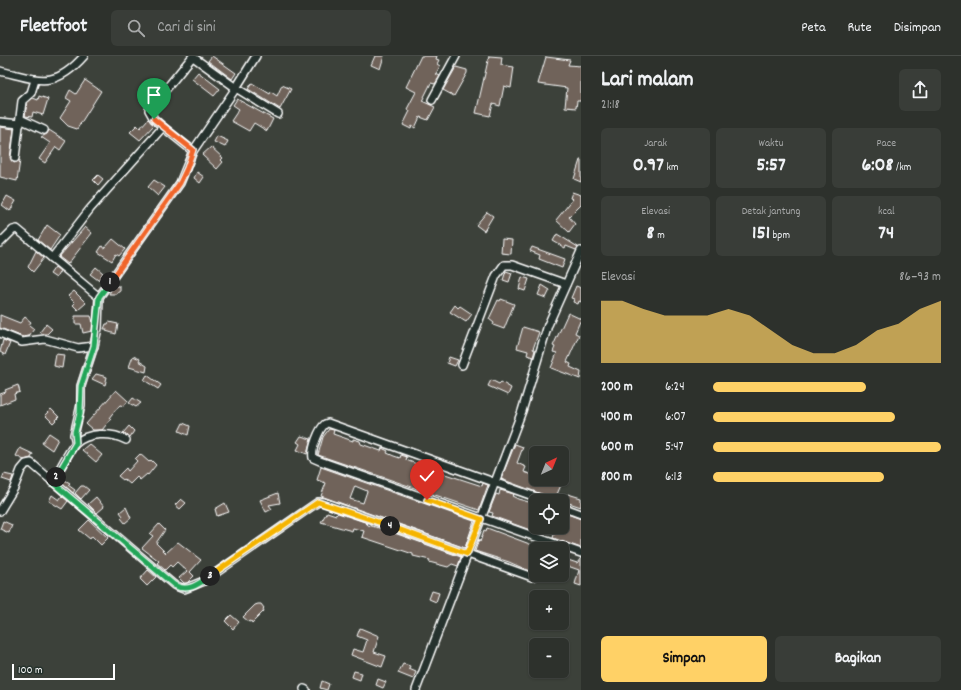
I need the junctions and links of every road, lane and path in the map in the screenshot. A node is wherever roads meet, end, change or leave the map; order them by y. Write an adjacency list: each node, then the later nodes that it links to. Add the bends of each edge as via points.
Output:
1 (84, 56): 6 (street, via 74,67 56,79)
2 (193, 56): 7 (street); 12 (street, via 149,110)
3 (256, 56): 7 (street)
4 (456, 56): 8 (street)
5 (0, 71): 6 (street)
6 (35, 80): 11 (street, via 31,93 22,101)
7 (236, 88): 9 (street); 14 (street)
8 (432, 100)
9 (278, 114)
10 (0, 122): 11 (street)
11 (20, 122): 13 (street); 15 (street)
12 (163, 127): 14 (street); 18 (street, via 90,209)
13 (44, 130)
14 (193, 150): 20 (street, via 180,183)
15 (15, 158)
16 (0, 243): 18 (street, via 13,230 18,229)
17 (581, 251): 19 (street)
18 (52, 258): 20 (street)
19 (566, 284): 23 (street, via 512,265 504,265 496,276); 27 (street, via 548,325 522,411)
20 (99, 297): 22 (street)
21 (0, 333): 22 (street, via 22,342 45,339 78,348)
22 (94, 346): 25 (street, via 81,386)
23 (462, 365)
24 (126, 440): 25 (street, via 118,435 101,434)
25 (76, 443): 26 (street)
26 (52, 482): 30 (street, via 31,463 26,464); 34 (street, via 180,589 204,581 318,502 327,503)
27 (494, 482): 28 (street); 32 (street); 32 (street, via 328,423 321,428 312,453 313,458 320,461)
28 (529, 495)
29 (569, 509): 31 (street)
30 (0, 511)
31 (581, 514)
32 (481, 519): 33 (street); 34 (street)
33 (581, 553)
34 (467, 554): 35 (street); 36 (street)
35 (529, 576)
36 (416, 690)

